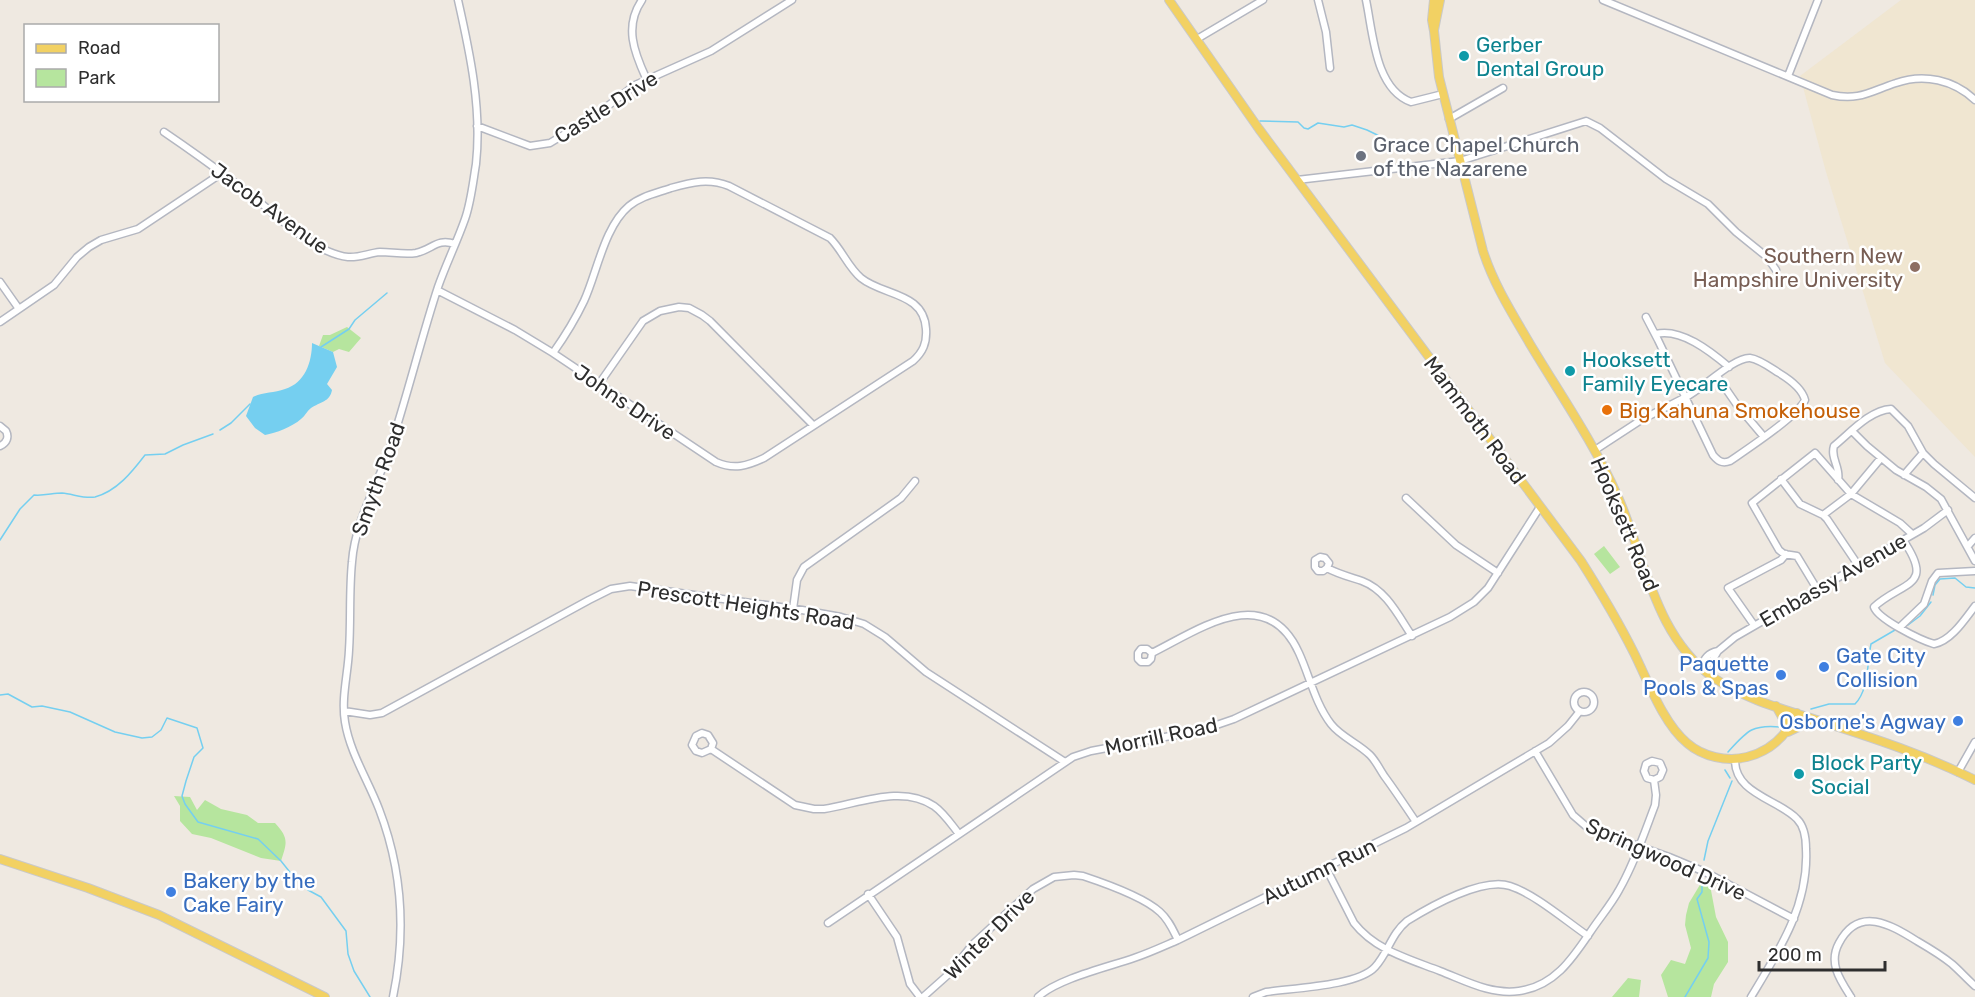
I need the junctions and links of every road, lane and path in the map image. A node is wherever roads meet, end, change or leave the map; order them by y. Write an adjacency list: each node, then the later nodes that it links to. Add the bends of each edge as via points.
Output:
1 (458, 0): 21 (street, Smyth Road, via 475,91)
2 (642, 0): 16 (street, via 634,14 631,34)
3 (792, 0): 16 (street, Castle Drive, via 711,51)
4 (1169, 0): 13 (main road, Mammoth Road)
5 (1263, 0): 13 (street)
6 (1318, 0): 14 (street)
7 (1366, 0): 18 (street, via 1381,70 1391,89 1411,102)
8 (1434, 0): 12 (main road, Hooksett Road)
9 (1440, 0): 12 (main road, Hooksett Road)
10 (1603, 0): 15 (street)
11 (1818, 0): 15 (street)
12 (1434, 31): 18 (main road, Hooksett Road)
13 (1197, 39): 25 (main road, Mammoth Road)
14 (1330, 68)
15 (1788, 76): 19 (street, via 1832,95 1850,98 1903,80 1933,79 1958,87)
16 (646, 78): 21 (street, Castle Drive, via 571,131 540,146 521,144)
17 (1503, 88): 20 (street)
18 (1443, 94): 20 (main road, Hooksett Road)
19 (1975, 100)
20 (1449, 119): 23 (main road, Hooksett Road)
21 (477, 126): 26 (street, Smyth Road, via 470,198)
22 (164, 132): 24 (street, Jacob Avenue)
23 (1460, 161): 25 (street); 27 (street, via 1582,122 1592,123 1666,179 1708,204 1767,257); 44 (main road, Hooksett Road, via 1494,281)
24 (222, 173): 26 (street, Jacob Avenue, via 327,252 349,257 381,252 410,254 446,241); 30 (street, via 138,229 89,247 54,285)
25 (1297, 180): 54 (main road, Mammoth Road)
26 (455, 244): 29 (street, Smyth Road)
27 (1776, 270)
28 (0, 282): 30 (street)
29 (437, 290): 34 (street, Johns Drive); 77 (street, Smyth Road, via 391,445 353,546)
30 (19, 309): 32 (street)
31 (1646, 317): 33 (street)
32 (0, 322)
33 (1656, 334): 35 (street, via 1681,335); 38 (street)
34 (553, 353): 37 (street, Johns Drive); 39 (street, Johns Drive, via 585,300 615,222 628,207 649,195 682,185 720,183 830,238 856,274 913,302 922,313 927,332 920,355)
35 (1729, 367): 36 (street); 42 (street, via 1738,360 1753,358 1786,378 1804,395 1800,408)
36 (1717, 376): 38 (street); 42 (street)
37 (599, 384): 39 (street, Johns Drive, via 716,462 735,468 764,458); 39 (street, via 643,321 669,308 689,308 710,321)
38 (1686, 397): 42 (street, via 1720,462 1730,462); 44 (street)
39 (813, 425)
40 (0, 426): 43 (street, via 8,437)
41 (1852, 431): 45 (street, via 1873,415 1891,409 1908,426); 46 (street); 49 (street, via 1832,451)
42 (1764, 437)
43 (0, 446)
44 (1595, 450): 74 (main road, Hooksett Road, via 1667,623 1682,648)
45 (1923, 453): 47 (street); 53 (street)
46 (1879, 460): 47 (street); 51 (street)
47 (1904, 475): 55 (street, via 1938,496)
48 (1781, 479): 49 (street, via 1815,453); 56 (street, via 1800,504); 61 (street, via 1752,503 1774,542)
49 (1838, 480): 51 (street)
50 (915, 481): 69 (street, via 901,498 804,567 797,580)
51 (1851, 494): 56 (street); 57 (street)
52 (1406, 498): 66 (street, via 1456,545)
53 (1975, 498)
54 (1540, 507): 66 (street, Morrill Road); 85 (main road, Mammoth Road, via 1597,586 1675,731 1701,752)
55 (1948, 510): 57 (street, Embassy Avenue); 60 (street)
56 (1823, 515): 63 (street)
57 (1912, 534): 59 (street, Embassy Avenue)
58 (1975, 538): 60 (street)
59 (1903, 540): 63 (street, Embassy Avenue); 71 (street, via 1915,558 1915,578 1874,607 1885,621)
60 (1968, 546): 62 (street)
61 (1786, 554): 67 (street, via 1797,556); 70 (street, via 1728,588)
62 (1975, 561)
63 (1858, 565): 67 (street, Embassy Avenue)
64 (1327, 568): 72 (street, via 1380,591)
65 (1975, 571): 71 (street, via 1938,573 1924,604)
66 (1498, 573): 72 (street, Morrill Road, via 1466,608)
67 (1816, 589): 70 (street, Embassy Avenue)
68 (1975, 606): 71 (street, via 1951,635 1939,643)
69 (793, 609): 77 (street, Prescott Heights Road, via 620,586 545,622 387,710 375,714); 86 (street, Prescott Heights Road, via 841,617 873,628 924,670)
70 (1754, 626): 74 (street, Embassy Avenue, via 1735,637)
71 (1900, 627)
72 (1412, 636): 75 (street, Morrill Road)
73 (1152, 653): 75 (street, via 1227,617 1256,615 1274,622 1288,634)
74 (1701, 668): 76 (main road, Hooksett Road, via 1732,689)
75 (1311, 683): 86 (street, Morrill Road, via 1216,726 1090,751); 90 (street, via 1331,725 1370,755)
76 (1776, 706): 79 (main road, Hooksett Road); 81 (main road, via 1785,722)
77 (344, 711): 103 (street, Smyth Road, via 350,740 387,831 399,888 398,963)
78 (1580, 711): 84 (street, Autumn Run, via 1561,734)
79 (1797, 713): 80 (main road, Hooksett Road); 81 (main road, Mammoth Road)
80 (1830, 724): 81 (main road, via 1805,724); 87 (main road, Hooksett Road, via 1917,753)
81 (1784, 734): 85 (main road, Mammoth Road, via 1762,752)
82 (1975, 742): 87 (street)
83 (711, 749): 91 (street, via 795,805 824,809 906,796 933,806)
84 (1535, 751): 90 (street, Autumn Run); 92 (street, Springwood Drive, via 1579,823)
85 (1735, 759): 96 (street, via 1736,771 1744,783 1797,819 1804,831 1806,865)
86 (1065, 762): 91 (street, Morrill Road)
87 (1958, 772): 89 (main road, Hooksett Road)
88 (1654, 780): 92 (street, via 1655,805)
89 (1975, 780)
90 (1416, 822): 94 (street, Autumn Run)
91 (959, 834): 95 (street, Morrill Road)
92 (1638, 846): 96 (street, Springwood Drive, via 1705,873); 98 (street, via 1619,891)
93 (0, 859): 102 (main road, via 159,915)
94 (1326, 868): 99 (street, Autumn Run); 100 (street, via 1354,923 1370,940)
95 (868, 894): 97 (street, Morrill Road); 104 (street, via 897,937 910,984)
96 (1794, 919): 107 (street)
97 (828, 922)
98 (1588, 936): 100 (street, via 1558,974 1517,991 1479,987); 100 (street, via 1522,891 1492,884 1472,889 1413,918 1399,929)
99 (1178, 940): 104 (street, Winter Drive, via 1166,918 1151,905 1083,876 1054,877 1025,896); 105 (street, Autumn Run, via 1068,981)
100 (1386, 949): 106 (street, via 1373,970 1361,978)
101 (1975, 986): 108 (street, via 1945,958 1891,925 1872,921 1849,929 1834,954 1837,973)
102 (325, 997)
103 (393, 997)
104 (921, 997)
105 (1038, 997)
106 (1253, 997)
107 (1751, 997)
108 (1851, 997)

